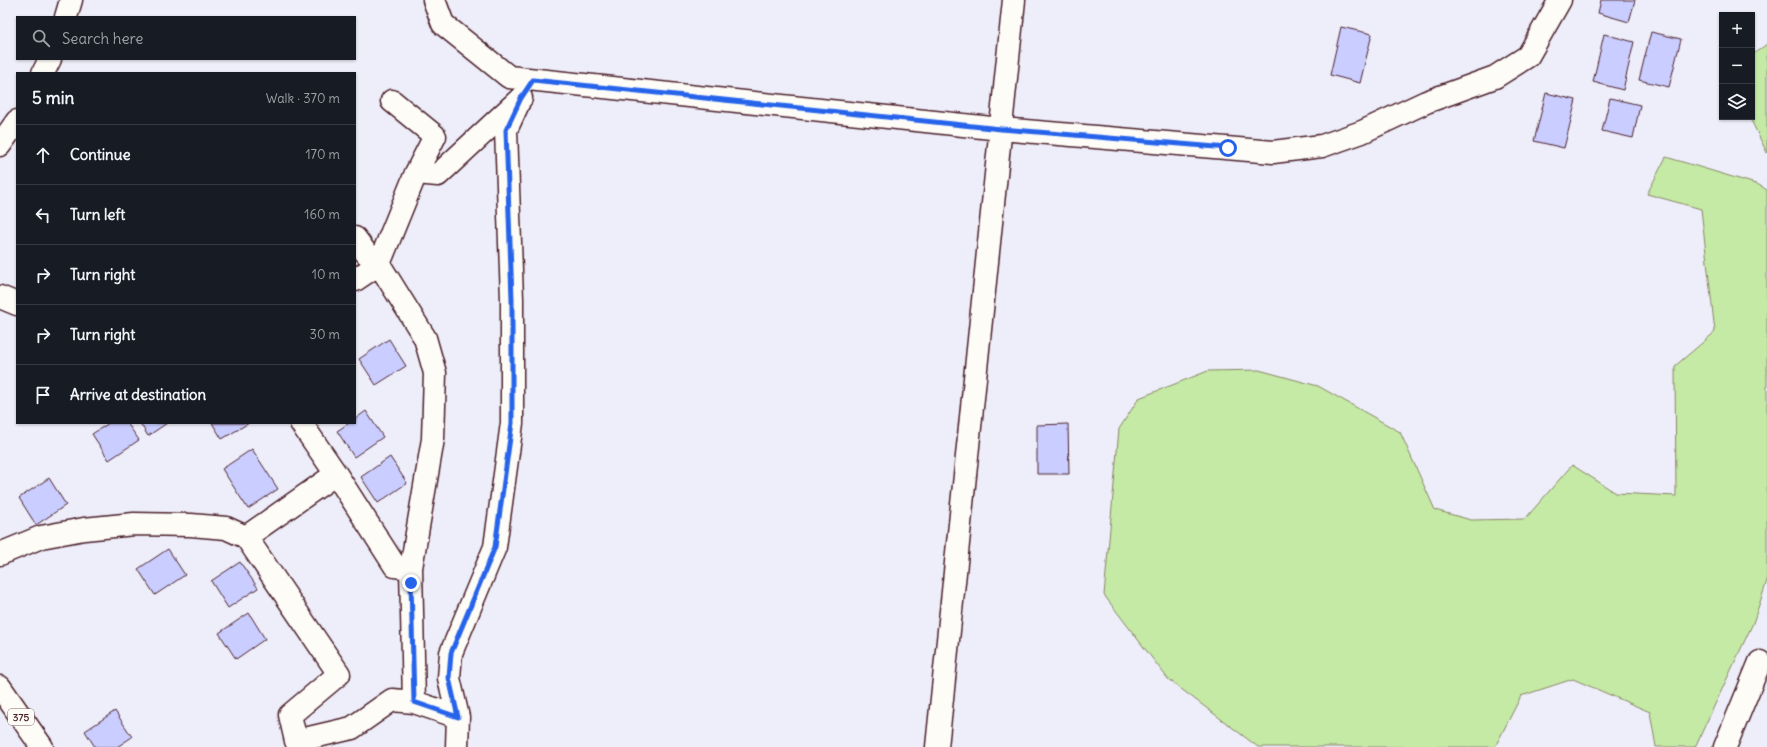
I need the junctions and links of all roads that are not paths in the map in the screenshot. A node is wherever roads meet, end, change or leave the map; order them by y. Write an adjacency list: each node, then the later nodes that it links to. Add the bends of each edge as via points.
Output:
1 (70, 0): 5 (main road)
2 (434, 0): 8 (main road, via 443,24)
3 (1014, 0): 11 (main road)
4 (1560, 0): 11 (main road, via 1528,56 1495,77 1426,102 1362,132 1322,146 1273,152)
5 (66, 16)
6 (50, 60): 7 (main road)
7 (44, 72)
8 (527, 89): 11 (main road); 13 (main road, via 438,175); 27 (main road, via 506,130 512,299 512,423 495,547 451,653 449,678)
9 (392, 102): 13 (main road, via 434,136)
10 (16, 122): 12 (main road)
11 (1001, 129): 30 (main road)
12 (0, 146)
13 (416, 173): 15 (main road)
14 (356, 239): 15 (main road)
15 (379, 264): 16 (main road); 23 (main road, via 425,338 435,373 433,439)
16 (356, 279)
17 (0, 297): 18 (main road)
18 (16, 304)
19 (302, 424): 20 (main road)
20 (336, 474): 21 (main road); 23 (main road, via 395,566)
21 (246, 537): 22 (main road, via 226,528 134,524 41,537); 26 (main road, via 339,674 290,715 296,741 352,728 392,700)
22 (0, 554)
23 (411, 568): 26 (main road)
24 (1760, 662): 31 (main road)
25 (0, 687): 28 (main road, 375)
26 (414, 702): 27 (main road)
27 (458, 717): 29 (main road)
28 (42, 747)
29 (457, 747)
30 (937, 747)
31 (1725, 747)

